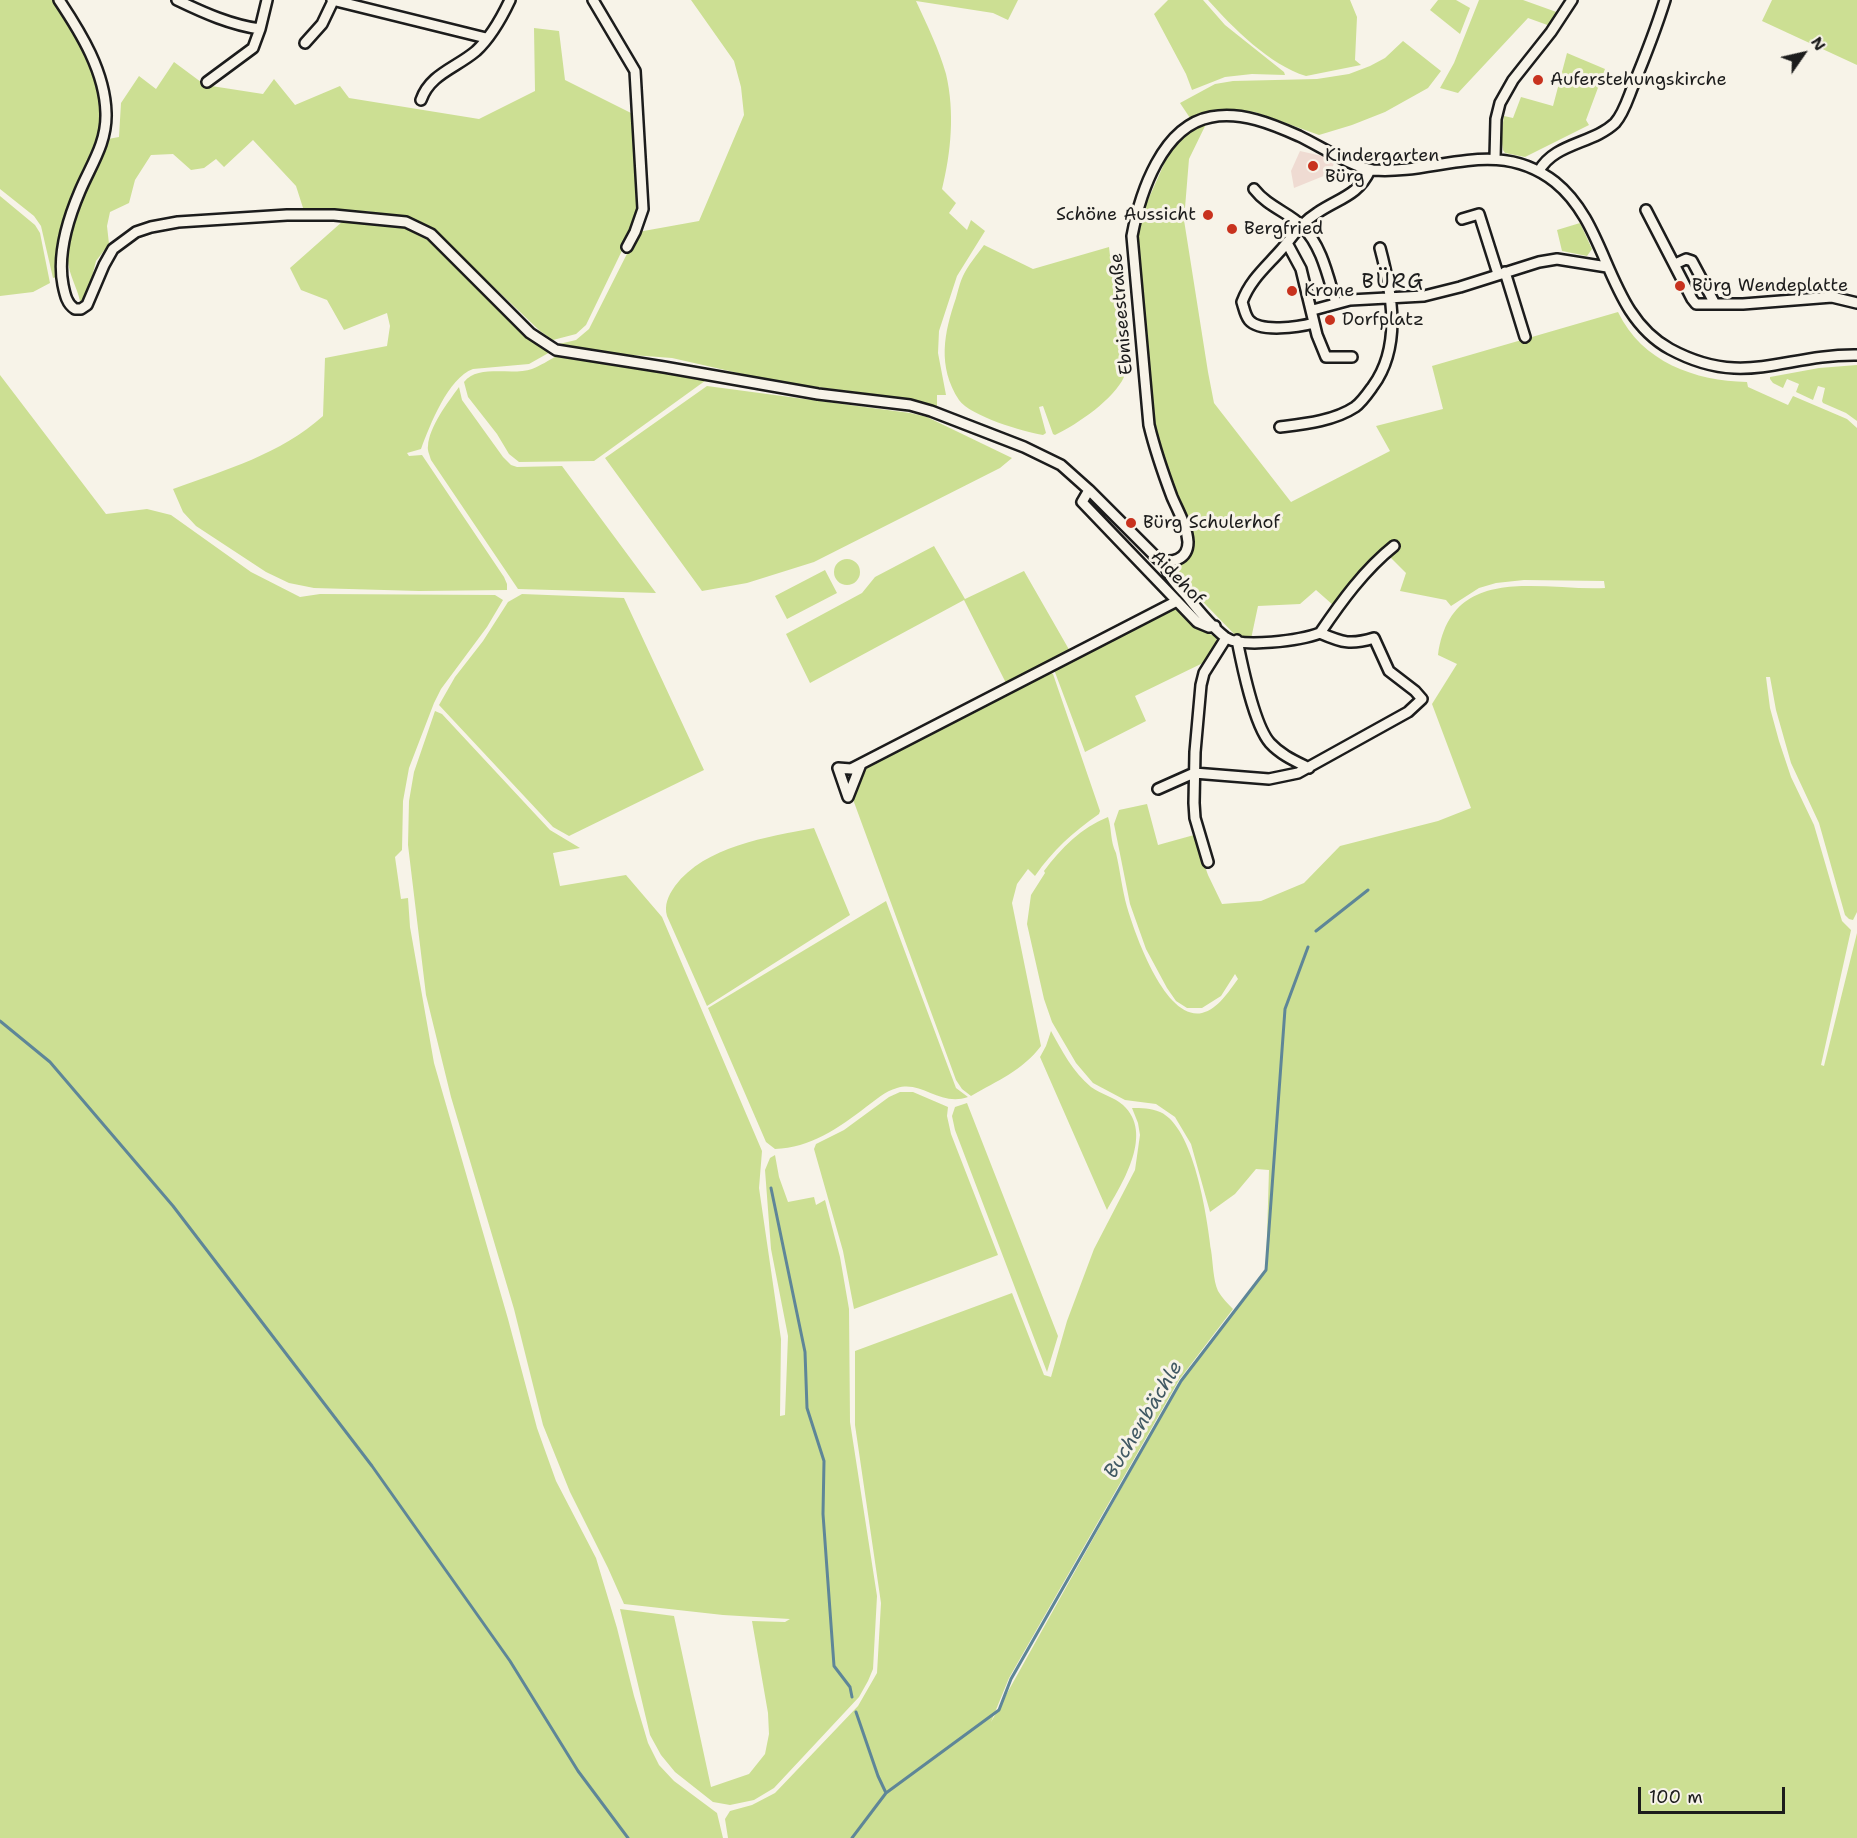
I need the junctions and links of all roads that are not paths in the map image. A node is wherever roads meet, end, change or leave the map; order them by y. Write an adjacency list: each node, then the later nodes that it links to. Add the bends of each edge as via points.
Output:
1 (59, 0): 37 (street, via 95,63 106,105 103,139 80,190 63,248 62,281 75,309 87,305 113,249 136,232 151,227 287,215 406,222 431,234 530,333 556,350 818,394 910,405 1047,458)
2 (177, 0): 9 (street)
3 (267, 0): 9 (street)
4 (332, 0): 10 (street); 11 (street, via 322,24)
5 (510, 0): 10 (street)
6 (592, 0): 22 (street, via 634,71 643,209)
7 (1572, 0): 14 (street, via 1500,103)
8 (1665, 0): 16 (street, via 1620,116 1609,127 1552,156)
9 (260, 30): 12 (street, via 253,48)
10 (486, 38): 13 (street, via 477,50 434,79)
11 (305, 43)
12 (207, 82)
13 (422, 100)
14 (1495, 158): 15 (street, Ebniseestraße, via 1400,171); 16 (street, Ebniseestraße)
15 (1370, 170): 20 (street, via 1365,182 1351,195); 39 (street, Ebniseestraße, via 1272,124 1232,116 1211,116 1184,128 1158,159 1136,219 1132,253 1149,425 1188,543 1182,557)
16 (1539, 171): 25 (street, Ebniseestraße, via 1579,208)
17 (1254, 189): 20 (street, via 1266,202)
18 (1646, 210): 24 (street)
19 (1462, 219): 26 (street, via 1479,214)
20 (1301, 225): 21 (street); 28 (street, via 1322,257)
21 (1287, 243): 31 (street, via 1301,269); 32 (street, via 1247,289 1242,302 1245,313 1256,325 1287,328)
22 (627, 247)
23 (1380, 248): 27 (street)
24 (1675, 264): 30 (street, via 1694,302); 30 (street, via 1686,259 1692,261)
25 (1607, 267): 26 (street, via 1557,259); 34 (street, Ebniseestraße, via 1619,294 1648,334 1706,364 1754,369)
26 (1502, 273): 27 (street, via 1424,296); 33 (street)
27 (1390, 298): 28 (street); 36 (street, via 1391,345 1366,396 1338,415)
28 (1336, 303): 31 (street)
29 (1857, 303): 30 (street, via 1832,297)
30 (1715, 304)
31 (1312, 310): 32 (street)
32 (1314, 323): 35 (street, via 1326,357)
33 (1525, 337)
34 (1857, 355)
35 (1353, 357)
36 (1280, 427)
37 (1089, 490): 39 (street); 40 (street, Aidehof, via 1082,502)
38 (1394, 546): 42 (street, via 1372,566)
39 (1165, 562): 41 (street, via 1169,575)
40 (1177, 600): 41 (street, Aidehof, via 1197,622); 45 (street)
41 (1215, 626): 43 (street)
42 (1320, 633): 44 (street, via 1289,642); 46 (street, via 1346,644 1374,638 1389,671 1422,699 1408,712)
43 (1227, 638): 44 (street); 47 (street, via 1204,673)
44 (1237, 640): 46 (street, via 1265,735 1286,756)
45 (861, 764)
46 (1309, 768): 47 (street, via 1269,779)
47 (1194, 773): 48 (street); 49 (street, via 1195,818)
48 (1158, 789)
49 (1208, 862)

